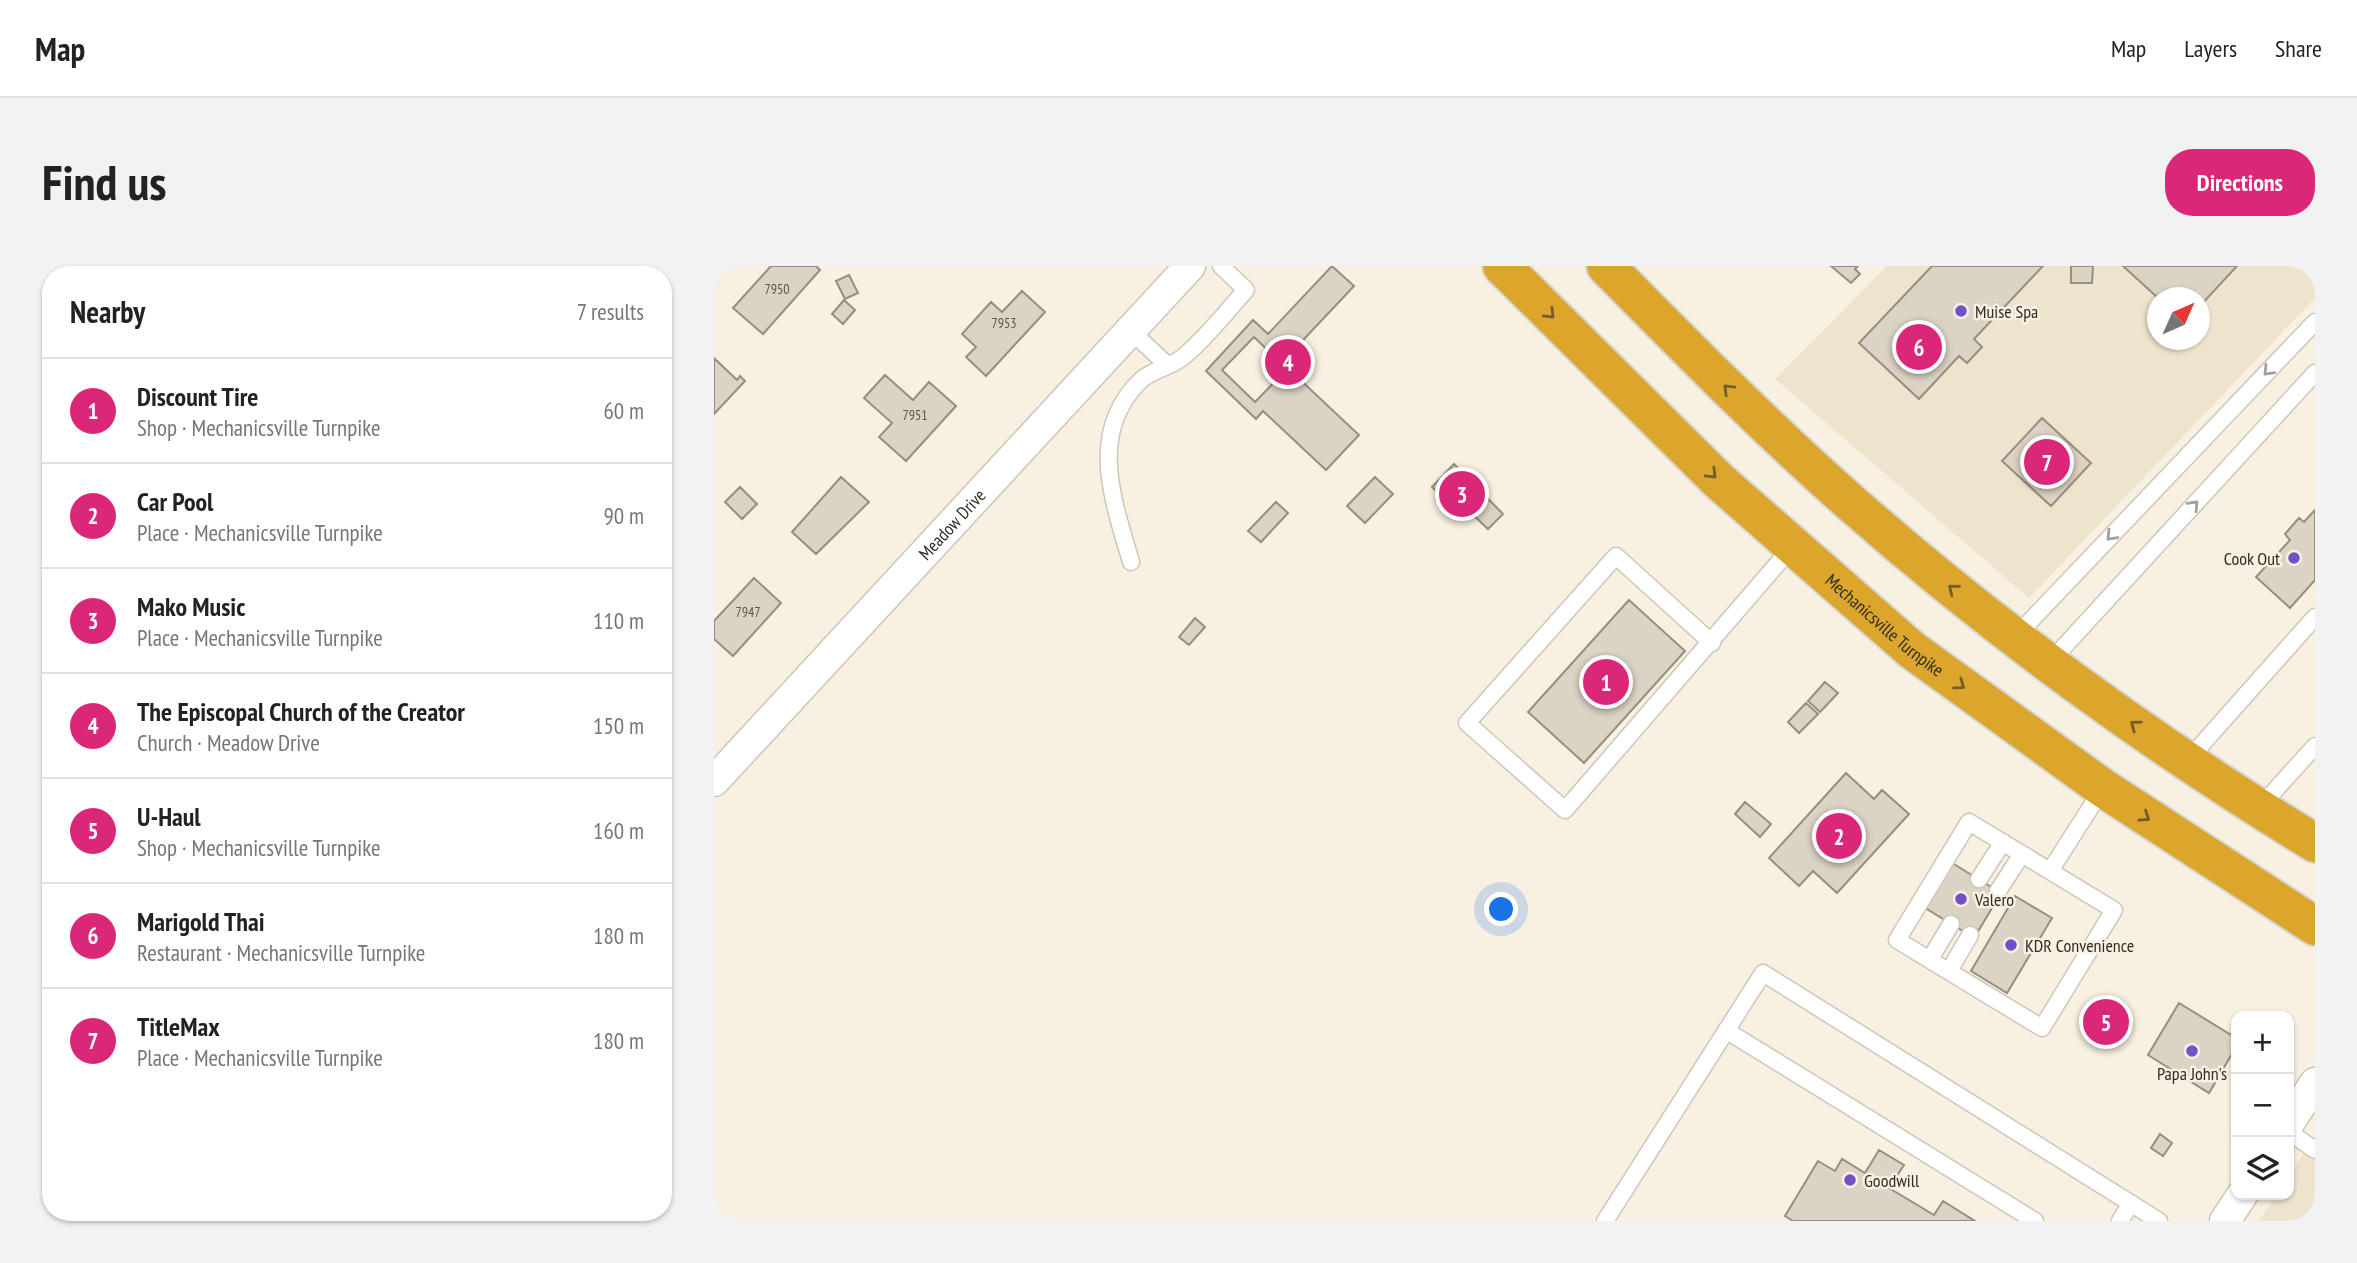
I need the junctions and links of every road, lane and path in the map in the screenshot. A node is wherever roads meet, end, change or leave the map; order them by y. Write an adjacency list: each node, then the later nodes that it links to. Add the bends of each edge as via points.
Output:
1 (1190, 266): 6 (street, Meadow Drive)
2 (1221, 266): 7 (lane, via 1246,290 1181,359)
3 (1502, 266): 9 (highway, Mechanicsville Turnpike, one-way to 9)
4 (1606, 266): 12 (highway, one-way to 4, via 1840,493 1737,398)
5 (2315, 322): 12 (lane, one-way to 12)
6 (1129, 330): 7 (lane); 17 (street, Meadow Drive)
7 (1166, 364): 10 (lane, via 1149,373 1127,396 1110,430 1110,492)
8 (2315, 373): 14 (lane, one-way to 8)
9 (1792, 547): 13 (lane); 18 (highway, Mechanicsville Turnpike, one-way to 18, via 1912,650)
10 (1131, 562)
11 (2315, 617): 16 (lane)
12 (2014, 638): 14 (highway)
13 (1712, 643): 13 (lane, via 1565,810 1467,723 1616,556)
14 (2049, 663): 16 (highway, one-way to 14)
15 (2315, 746): 19 (lane)
16 (2187, 761): 19 (highway)
17 (714, 781)
18 (2103, 788): 23 (lane); 27 (highway, Mechanicsville Turnpike, one-way to 27)
19 (2259, 808): 21 (highway)
20 (2003, 842): 22 (lane); 24 (lane); 29 (lane, via 1969,822 1897,940)
21 (2315, 843)
22 (2022, 854): 23 (lane); 25 (lane)
23 (2050, 871): 30 (lane, via 2113,910 2042,1028)
24 (1979, 880)
25 (1998, 891)
26 (1951, 924): 29 (lane)
27 (2315, 926)
28 (1970, 935): 30 (lane)
29 (1930, 959): 30 (lane)
30 (1948, 971)
31 (1727, 1031): 37 (lane, via 1763,973); 38 (lane); 39 (lane)
32 (2315, 1083): 33 (street)
33 (2294, 1115)
34 (2294, 1135): 35 (lane)
35 (2315, 1150)
36 (2239, 1200): 42 (street)
37 (2131, 1203): 40 (lane); 41 (lane)
38 (1605, 1221)
39 (2035, 1221)
40 (2120, 1221)
41 (2159, 1221)
42 (2225, 1221)

